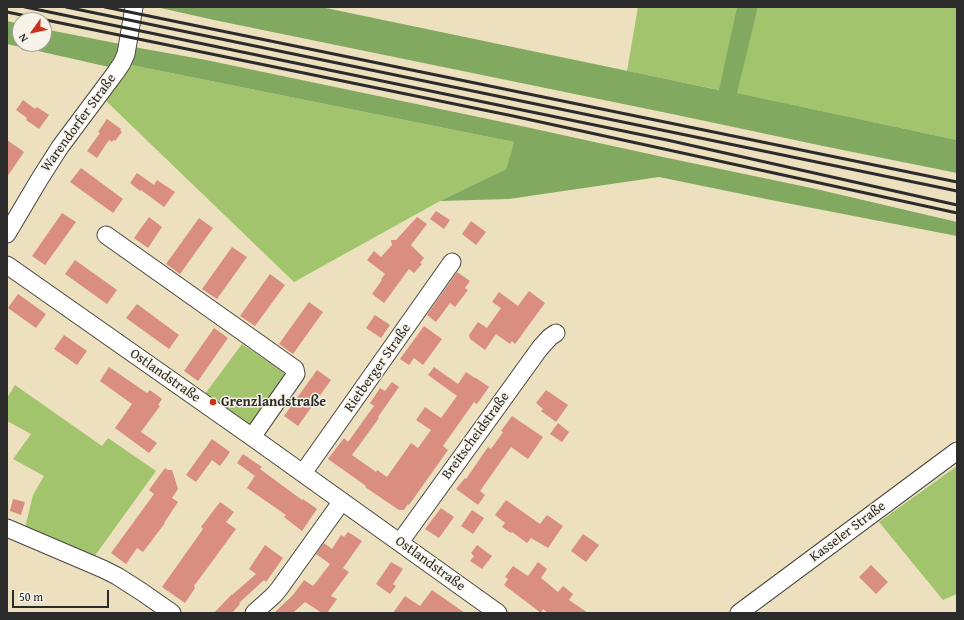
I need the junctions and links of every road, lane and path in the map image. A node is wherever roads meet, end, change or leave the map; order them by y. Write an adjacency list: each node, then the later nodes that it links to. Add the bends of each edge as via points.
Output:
1 (134, 7): 2 (street, Warendorfer Straße, via 126,54 122,63 60,147)
2 (7, 234)
3 (106, 235): 7 (street, via 295,369 296,374)
4 (452, 262): 9 (street, Rietberger Straße)
5 (7, 265): 7 (street, Ostlandstraße)
6 (556, 333): 12 (street, Breitscheidstraße, via 540,348)
7 (252, 437): 9 (street, Ostlandstraße)
8 (957, 451): 13 (street, Kasseler Straße)
9 (303, 474): 10 (street, Ostlandstraße)
10 (342, 501): 12 (street, Ostlandstraße); 15 (street, via 279,589)
11 (7, 528): 14 (street, via 103,569)
12 (400, 542): 16 (street, Ostlandstraße)
13 (744, 609)
14 (172, 613)
15 (254, 613)
16 (498, 613)

